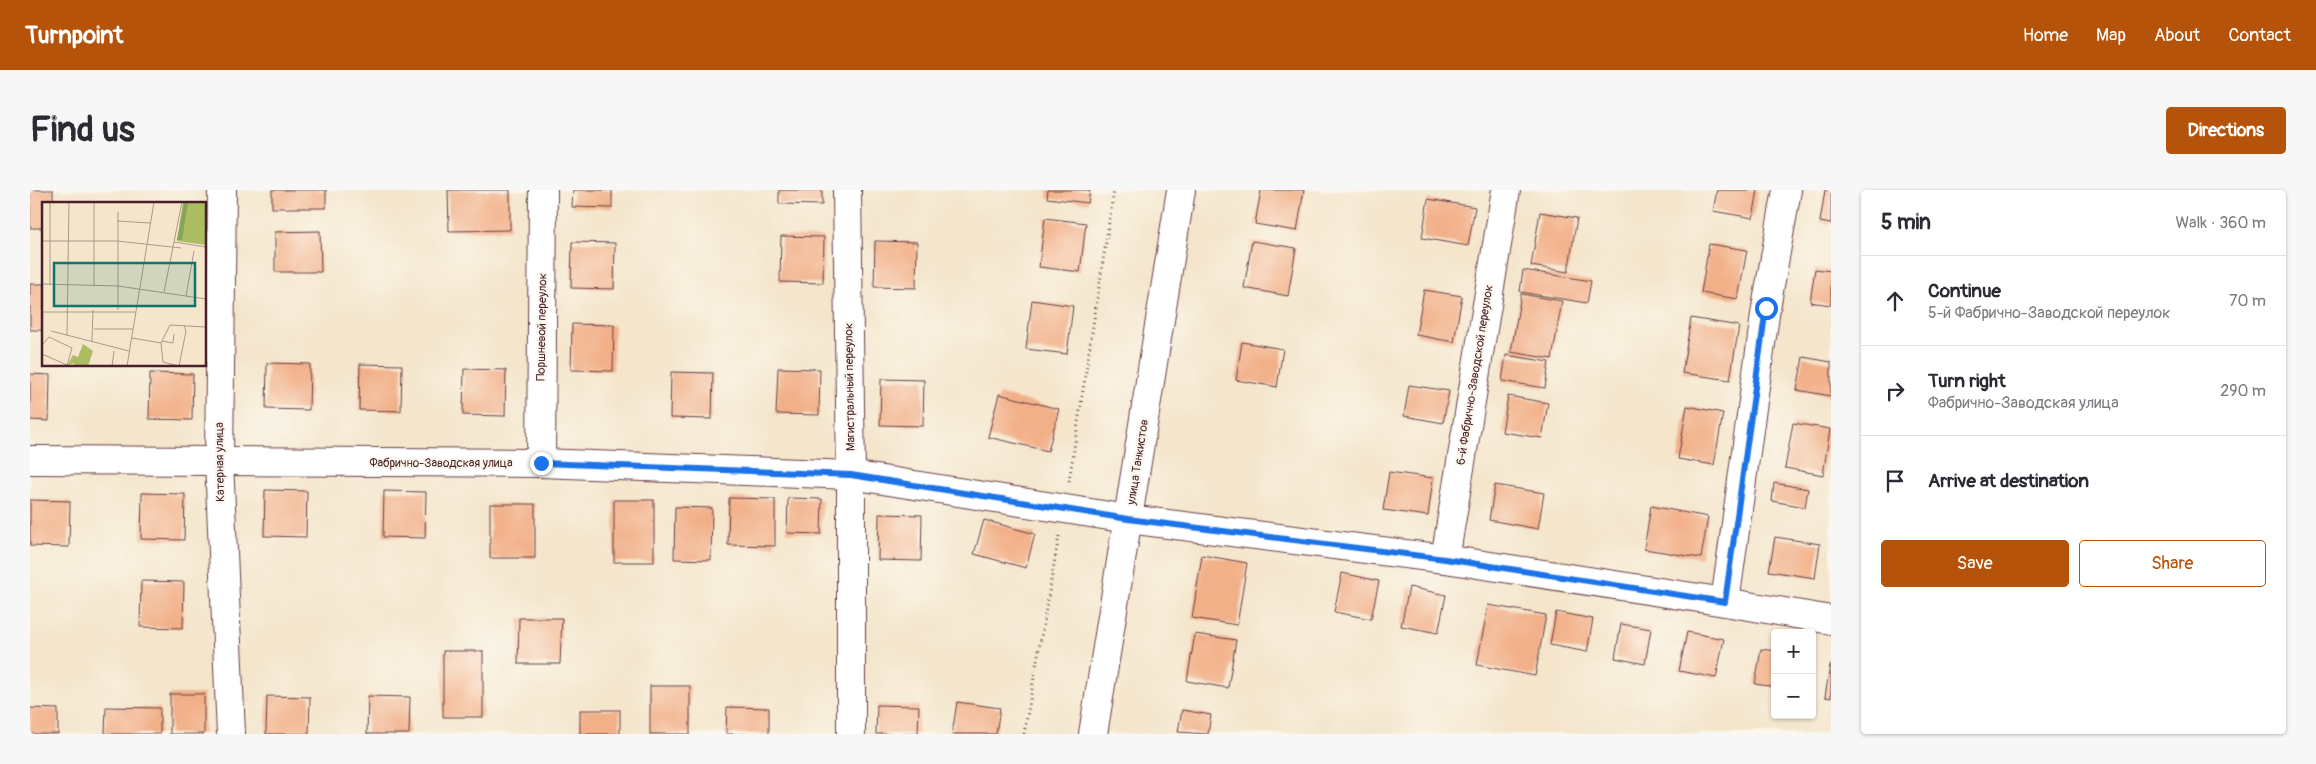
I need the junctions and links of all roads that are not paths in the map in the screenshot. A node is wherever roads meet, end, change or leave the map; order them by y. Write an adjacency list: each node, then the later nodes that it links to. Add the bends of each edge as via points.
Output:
1 (222, 190): 8 (street, Катерная улица)
2 (543, 190): 9 (street, Поршневой переулок)
3 (847, 190): 10 (street, Магистральный переулок)
4 (1181, 190): 11 (street, улица Танкистов)
5 (1506, 190): 12 (street, 6-й Фабрично-Заводской переулок)
6 (1787, 190): 13 (street, via 1766,308)
7 (30, 460): 8 (street, Фабрично-Заводская улица)
8 (219, 461): 9 (street, Фабрично-Заводская улица); 15 (street, Катерная улица)
9 (541, 463): 10 (street, Фабрично-Заводская улица)
10 (851, 475): 11 (street, Фабрично-Заводская улица); 16 (street, Магистральный переулок)
11 (1128, 519): 12 (street, Фабрично-Заводская улица); 17 (street, улица Танкистов)
12 (1445, 559): 13 (street, Фабрично-Заводская улица)
13 (1725, 602): 14 (street, Фабрично-Заводская улица)
14 (1831, 620)
15 (231, 734)
16 (851, 734)
17 (1093, 734)

